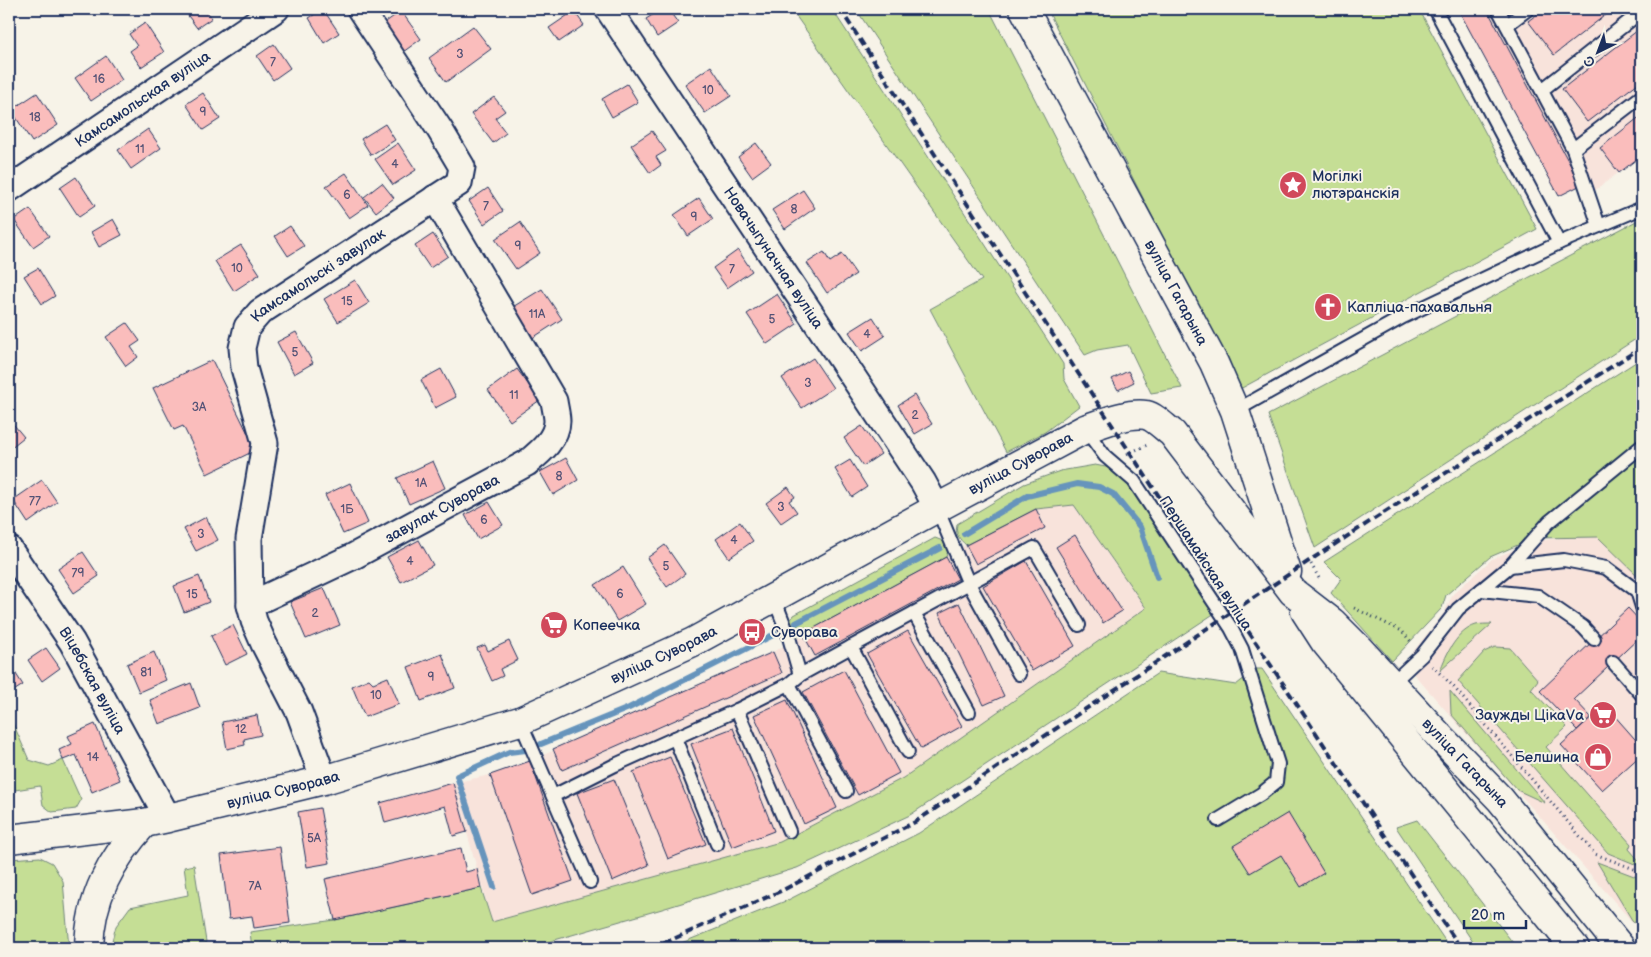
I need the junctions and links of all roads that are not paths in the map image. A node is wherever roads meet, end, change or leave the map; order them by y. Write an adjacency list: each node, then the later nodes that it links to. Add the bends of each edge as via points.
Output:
1 (276, 9): 13 (street, Камсамольская вуліца)
2 (360, 9): 14 (street, Камсамольскі завулак, via 462,167 459,183)
3 (608, 9): 21 (street, Новачыгуначная вуліца, via 918,474)
4 (1024, 9): 18 (street, вуліца Гагарына, via 1214,363)
5 (1436, 9): 17 (lane)
6 (1498, 9): 9 (lane)
7 (1528, 9): 9 (lane)
8 (1642, 11): 10 (lane)
9 (1507, 26): 10 (lane)
10 (1542, 90): 12 (lane)
11 (1642, 96): 12 (lane)
12 (1573, 149): 16 (lane)
13 (9, 189)
14 (434, 198): 28 (street, Камсамольскі завулак, via 260,312 246,327 242,348 244,368 265,443 249,539); 28 (street, завулак Суворава, via 554,401 558,423 552,438 527,463 354,556)
15 (1642, 208): 16 (lane)
16 (1599, 226): 17 (lane)
17 (1559, 243): 18 (lane, via 1403,316)
18 (1235, 411): 26 (street, вуліца Гагарына)
19 (1085, 430): 21 (street, вуліца Суворава); 26 (street, вуліца Суворава, via 1128,416 1147,415 1172,432); 48 (lane, Першамайская вуліца, via 1105,456 1134,481 1242,649 1278,764 1276,782)
20 (1642, 446): 23 (lane, via 1550,522)
21 (937, 508): 24 (lane); 27 (street, вуліца Суворава)
22 (9, 549): 49 (street, Віцебская вуліца, via 72,642)
23 (1510, 566): 25 (lane); 29 (lane, via 1564,560 1606,568 1637,591)
24 (968, 582): 30 (lane); 31 (lane, via 1034,548); 35 (lane)
25 (1481, 590): 32 (lane, via 1538,596 1584,627); 38 (lane, via 1458,609 1422,656)
26 (1293, 592): 38 (street, вуліца Гагарына, via 1332,622)
27 (774, 598): 36 (lane); 42 (street, вуліца Суворава, via 693,642)
28 (250, 605): 45 (street, via 264,644 299,712)
29 (1642, 607)
30 (914, 613): 33 (lane); 41 (lane)
31 (1079, 625)
32 (1594, 640)
33 (850, 647): 36 (lane); 44 (lane)
34 (1613, 662): 39 (lane)
35 (1019, 674)
36 (800, 675): 37 (lane)
37 (789, 684): 40 (lane); 46 (lane)
38 (1383, 693): 51 (street, вуліца Гагарына, via 1500,799); 54 (street, вуліца Гагарына)
39 (1642, 695)
40 (736, 710): 43 (lane); 50 (lane)
41 (970, 712)
42 (520, 721): 45 (street, вуліца Суворава); 47 (lane)
43 (675, 738): 47 (lane); 53 (lane)
44 (908, 752)
45 (324, 780): 49 (street, вуліца Суворава)
46 (846, 791)
47 (553, 796): 55 (lane)
48 (1218, 820)
49 (156, 821): 52 (street, вуліца Суворава); 57 (street, via 125,844 111,866 98,893)
50 (789, 831)
51 (1530, 838): 54 (street, via 1517,832 1508,836 1502,842); 56 (street, вуліца Гагарына)
52 (9, 839)
53 (717, 844)
54 (1500, 856): 58 (street, вуліца Гагарына)
55 (590, 882)
56 (1625, 947)
57 (89, 948)
58 (1575, 948)

